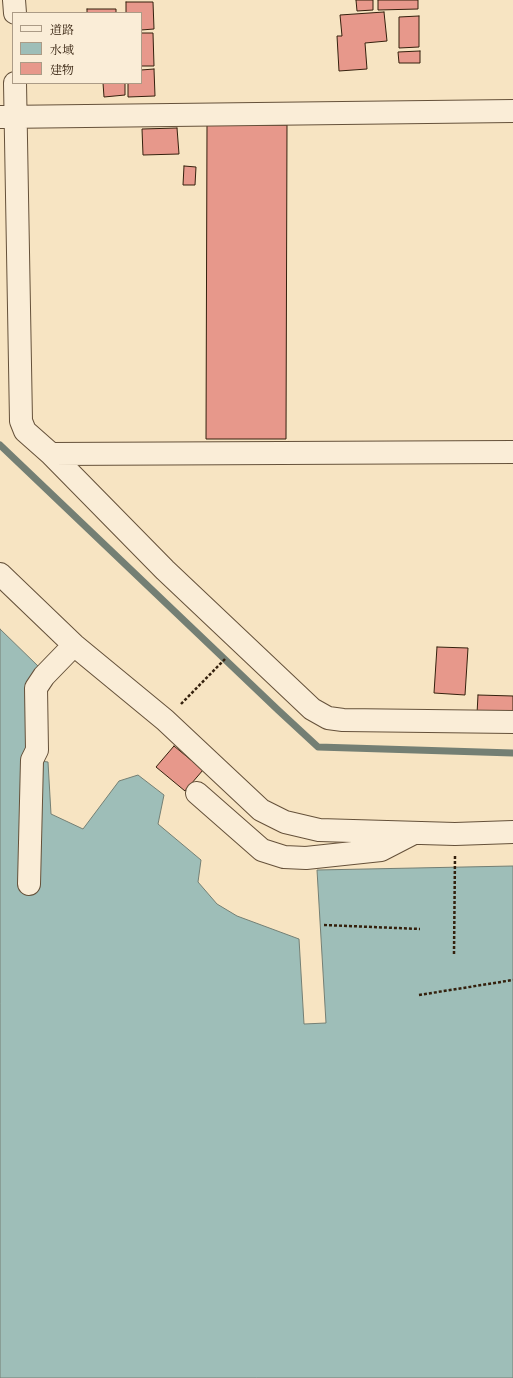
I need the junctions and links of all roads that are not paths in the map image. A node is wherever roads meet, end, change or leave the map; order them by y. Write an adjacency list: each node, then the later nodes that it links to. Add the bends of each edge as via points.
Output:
1 (14, 0): 2 (street)
2 (15, 12)
3 (15, 84): 5 (street)
4 (513, 111): 5 (street)
5 (8, 117): 7 (street, via 21,421 25,431)
6 (513, 452): 7 (street)
7 (51, 454): 10 (street, via 165,570 312,709 328,718 343,720)
8 (0, 574): 9 (street)
9 (74, 645): 12 (street, via 165,720 261,810 285,822 319,830); 14 (street, via 36,688 37,750 32,760)
10 (513, 722)
11 (197, 793): 12 (street, via 262,850 284,857 306,858 381,850)
12 (415, 832): 13 (street)
13 (513, 832)
14 (29, 884)

